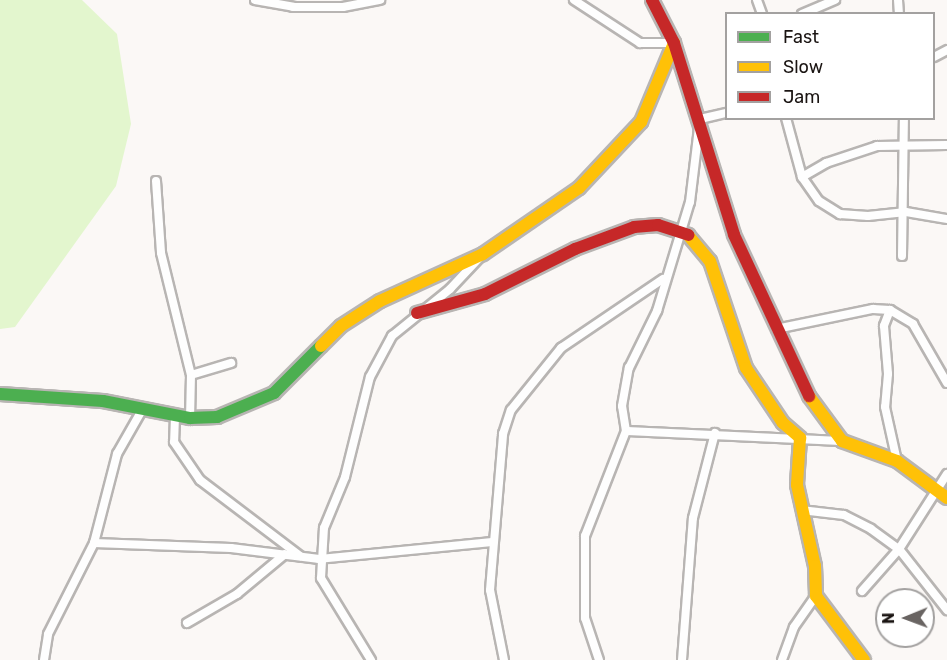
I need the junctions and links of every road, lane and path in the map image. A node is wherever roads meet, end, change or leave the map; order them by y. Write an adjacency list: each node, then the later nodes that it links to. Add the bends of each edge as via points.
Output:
1 (255, 0): 2 (street, via 293,8 344,7)
2 (381, 0)
3 (574, 0): 7 (street, via 640,43)
4 (652, 0): 7 (street)
5 (835, 0): 6 (street)
6 (807, 12)
7 (674, 43): 9 (street); 19 (street, via 631,138 579,188)
8 (725, 113): 9 (street)
9 (700, 119): 18 (street, via 696,174); 24 (street, via 734,235)
10 (787, 120): 14 (street)
11 (904, 120): 12 (street)
12 (905, 145): 13 (street); 14 (street, via 852,153); 16 (street)
13 (947, 145)
14 (802, 177): 16 (street, via 819,201 840,214)
15 (156, 181): 26 (street, via 161,253)
16 (906, 212): 17 (street); 20 (street)
17 (947, 219)
18 (680, 229): 21 (street); 23 (street, via 658,225 634,227 575,249 485,294); 34 (street, via 697,242 710,261 746,368 783,423)
19 (483, 254): 23 (street, via 450,289); 31 (street, via 381,300 341,326 274,393 217,417)
20 (902, 256)
21 (663, 279): 32 (street, via 657,310 624,387); 40 (street, via 561,348 511,410 503,434)
22 (890, 310): 24 (street, via 873,309); 27 (street, via 913,324); 36 (street, via 884,326 888,374 885,407)
23 (417, 313): 45 (street, via 392,336 370,376)
24 (776, 329): 35 (street, via 811,401)
25 (231, 363): 26 (street)
26 (192, 375): 31 (street)
27 (947, 383)
28 (0, 394): 29 (street, via 103,401)
29 (141, 411): 30 (street); 41 (street, via 117,454)
30 (175, 416): 31 (street); 44 (street, via 174,441 200,480)
31 (190, 418)
32 (626, 431): 33 (street); 53 (street, via 585,536 585,618)
33 (715, 434): 34 (street); 54 (street, via 693,518)
34 (800, 438): 35 (street); 39 (street, via 797,474)
35 (842, 441): 36 (street)
36 (897, 461): 38 (street)
37 (947, 474): 38 (street)
38 (943, 494): 42 (street)
39 (801, 510): 42 (street, via 844,515); 47 (street, via 815,566)
40 (493, 542): 45 (street); 52 (street, via 490,590)
41 (94, 543): 43 (street); 50 (street, via 48,634)
42 (899, 549): 46 (street); 48 (street)
43 (285, 554): 44 (street); 49 (street, via 237,594)
44 (300, 556): 45 (street)
45 (319, 559): 51 (street, via 328,595)
46 (862, 591)
47 (816, 596): 55 (street, via 794,627); 56 (street)
48 (947, 610)
49 (187, 623)
50 (45, 660)
51 (371, 660)
52 (504, 660)
53 (598, 660)
54 (682, 660)
55 (783, 660)
56 (864, 660)

